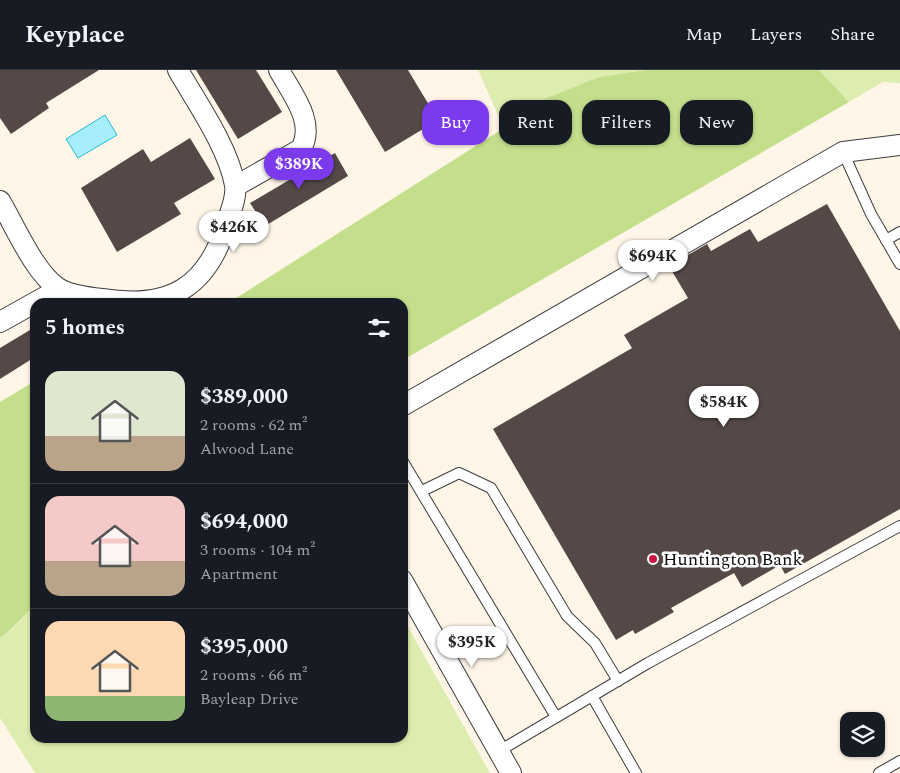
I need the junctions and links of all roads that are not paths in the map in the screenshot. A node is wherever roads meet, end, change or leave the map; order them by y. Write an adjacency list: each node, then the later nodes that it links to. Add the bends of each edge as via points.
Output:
1 (178, 70): 5 (street, via 224,152)
2 (278, 70): 5 (street, via 308,128 306,140 301,149)
3 (900, 145): 4 (street)
4 (843, 152): 8 (lane); 17 (street)
5 (236, 186): 11 (street, via 217,249)
6 (0, 201): 10 (street, via 42,274)
7 (900, 232): 8 (lane)
8 (886, 240): 9 (lane)
9 (900, 264)
10 (59, 289): 12 (street); 13 (street)
11 (188, 296): 14 (street)
12 (43, 298)
13 (95, 298)
14 (154, 298)
15 (30, 305): 16 (street)
16 (0, 322)
17 (408, 403)
18 (408, 469): 19 (lane)
19 (422, 491): 22 (lane, via 459,473 491,488 567,616 595,643); 24 (lane)
20 (900, 526): 22 (lane)
21 (408, 591): 25 (street)
22 (618, 681): 23 (lane)
23 (592, 696): 24 (lane); 28 (lane)
24 (556, 717): 25 (lane)
25 (499, 751): 27 (street)
26 (900, 761): 29 (lane)
27 (511, 773)
28 (636, 773)
29 (879, 773)

